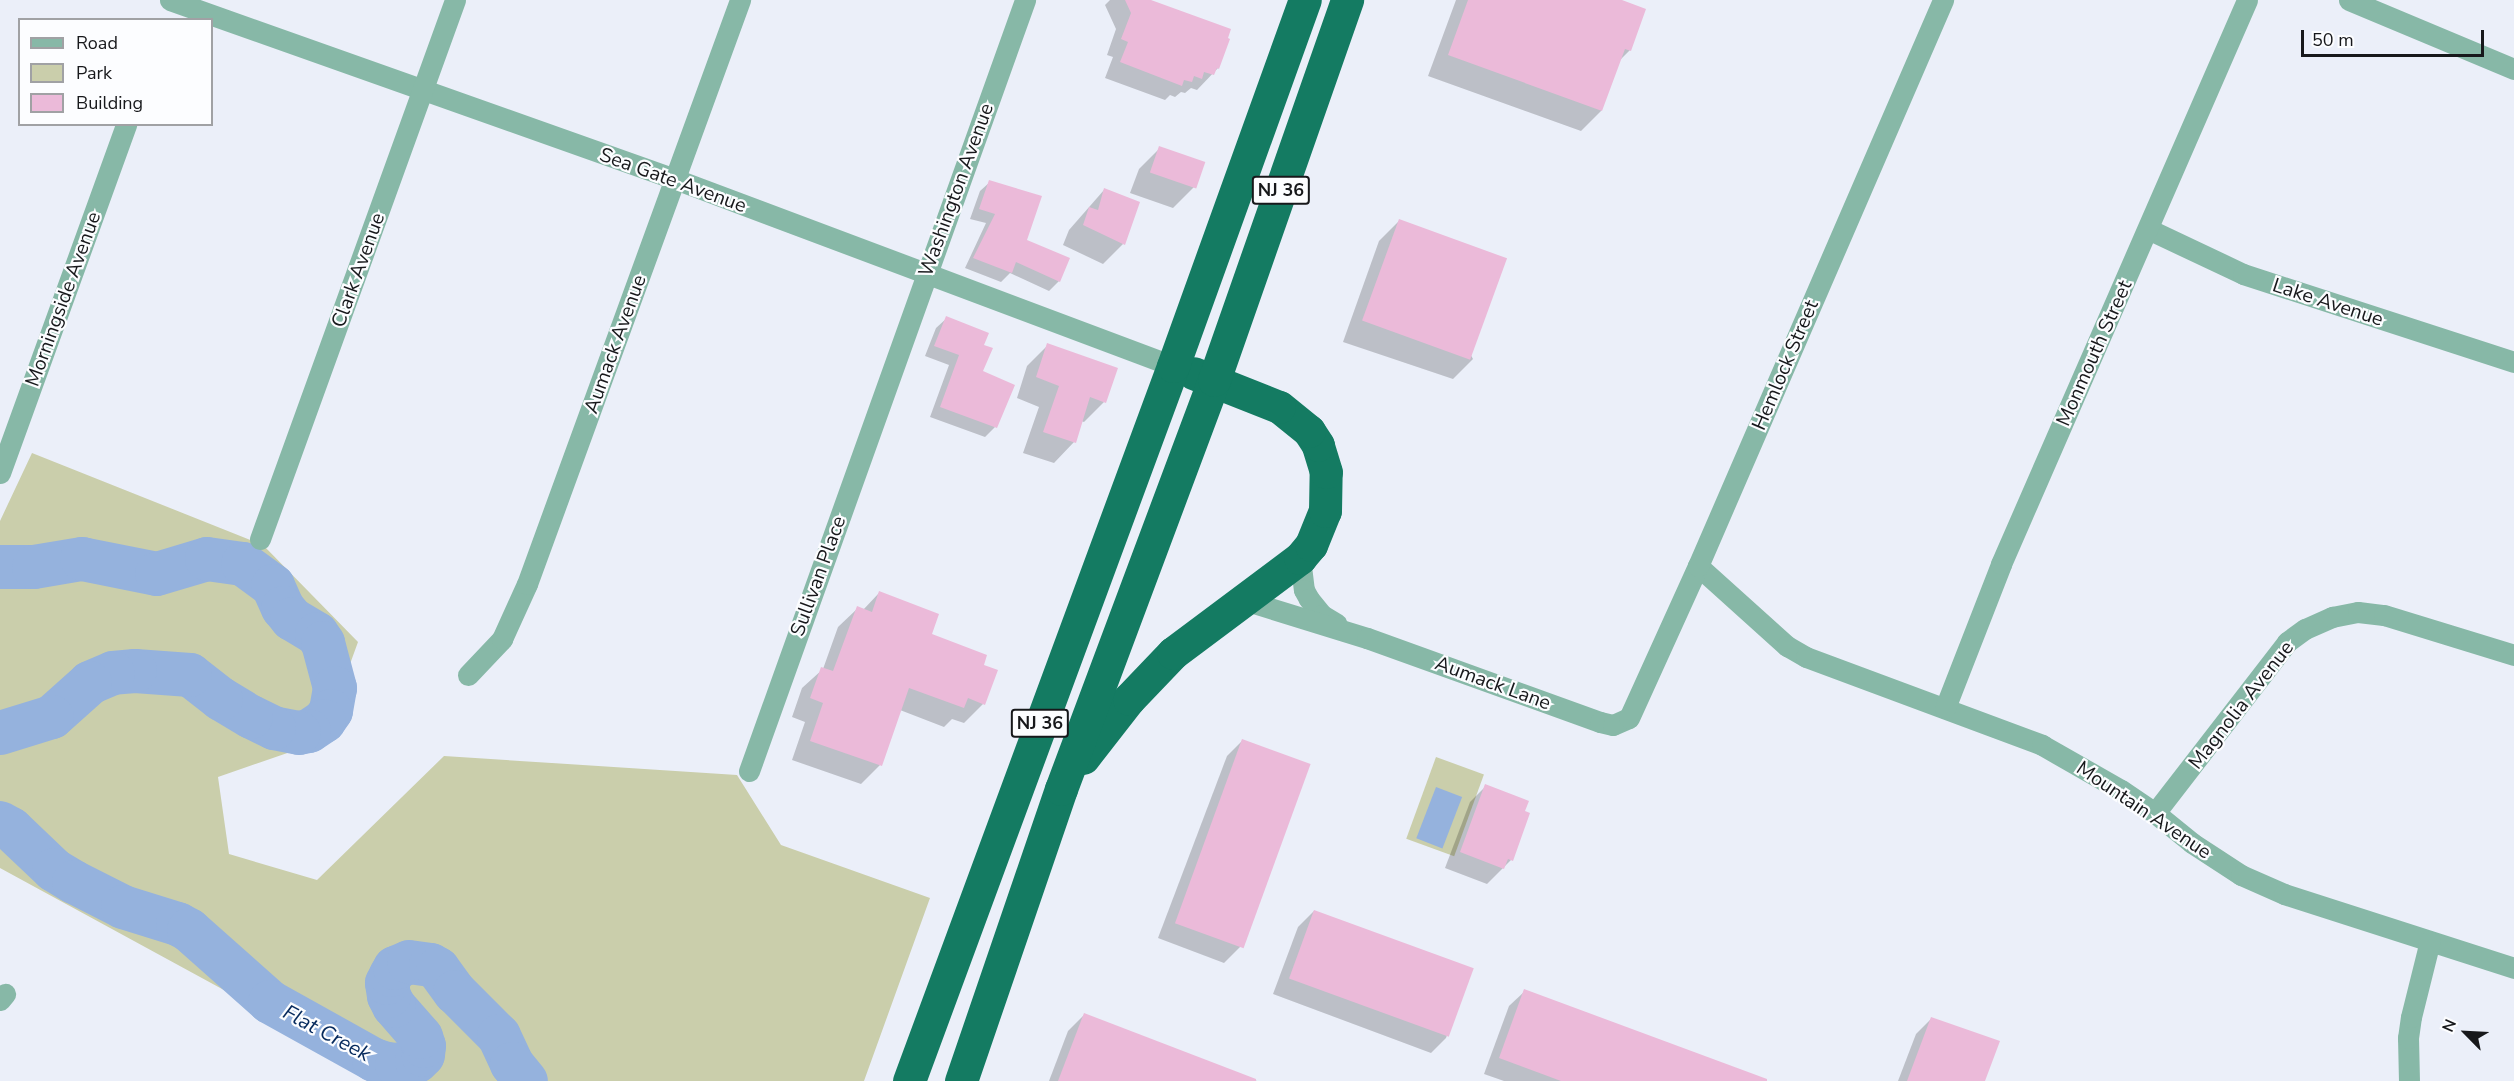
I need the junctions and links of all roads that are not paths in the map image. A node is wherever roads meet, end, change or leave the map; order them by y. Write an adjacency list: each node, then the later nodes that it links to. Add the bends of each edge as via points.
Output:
1 (171, 0): 10 (street); 12 (street, Sea Gate Avenue)
2 (455, 0): 12 (street, Clark Avenue)
3 (740, 0): 14 (street, Aumack Avenue)
4 (1025, 0): 16 (street, Washington Avenue)
5 (1305, 0): 18 (highway, NJ 36)
6 (1347, 0): 19 (highway, NJ 36)
7 (1943, 0): 24 (street, Hemlock Street)
8 (2247, 0): 15 (street, Monmouth Street)
9 (2349, 0): 11 (street)
10 (165, 18)
11 (2514, 69)
12 (423, 90): 14 (street, Sea Gate Avenue); 22 (street, Clark Avenue)
13 (125, 126): 21 (street, Morningside Avenue)
14 (675, 179): 16 (street, Sea Gate Avenue); 28 (street, Aumack Avenue, via 527,584 502,639)
15 (2148, 229): 17 (street, Lake Avenue, via 2243,274); 29 (street, Monmouth Street, via 2001,564)
16 (926, 273): 18 (street, Sea Gate Avenue); 20 (street, Washington Avenue)
17 (2514, 362)
18 (1173, 366): 19 (highway); 36 (highway, NJ 36)
19 (1214, 380): 23 (highway, via 1293,415 1318,446 1326,472 1325,511 1311,544); 32 (highway, NJ 36)
20 (887, 381): 31 (street, Sullivan Place)
21 (0, 473)
22 (260, 539)
23 (1300, 558): 25 (highway); 26 (street, Aumack Lane, via 1304,590 1315,608 1331,621)
24 (1698, 566): 29 (street, Mountain Avenue, via 1786,646); 30 (street, Hemlock Street, via 1635,710)
25 (1244, 600): 26 (street, Aumack Lane); 32 (highway, via 1151,673)
26 (1367, 638): 30 (street, Aumack Lane, via 1600,722)
27 (2514, 655): 33 (street, Magnolia Avenue, via 2384,615 2358,612 2332,616 2305,629 2281,649)
28 (468, 675)
29 (1944, 708): 33 (street, Mountain Avenue, via 2042,745)
30 (1620, 724)
31 (749, 771)
32 (1061, 789): 37 (highway, NJ 36)
33 (2155, 813): 34 (street, Mountain Avenue, via 2241,875 2284,894)
34 (2430, 941): 35 (street, Mountain Avenue); 38 (street, via 2411,1017)
35 (2514, 968)
36 (909, 1081)
37 (961, 1081)
38 (2409, 1081)

